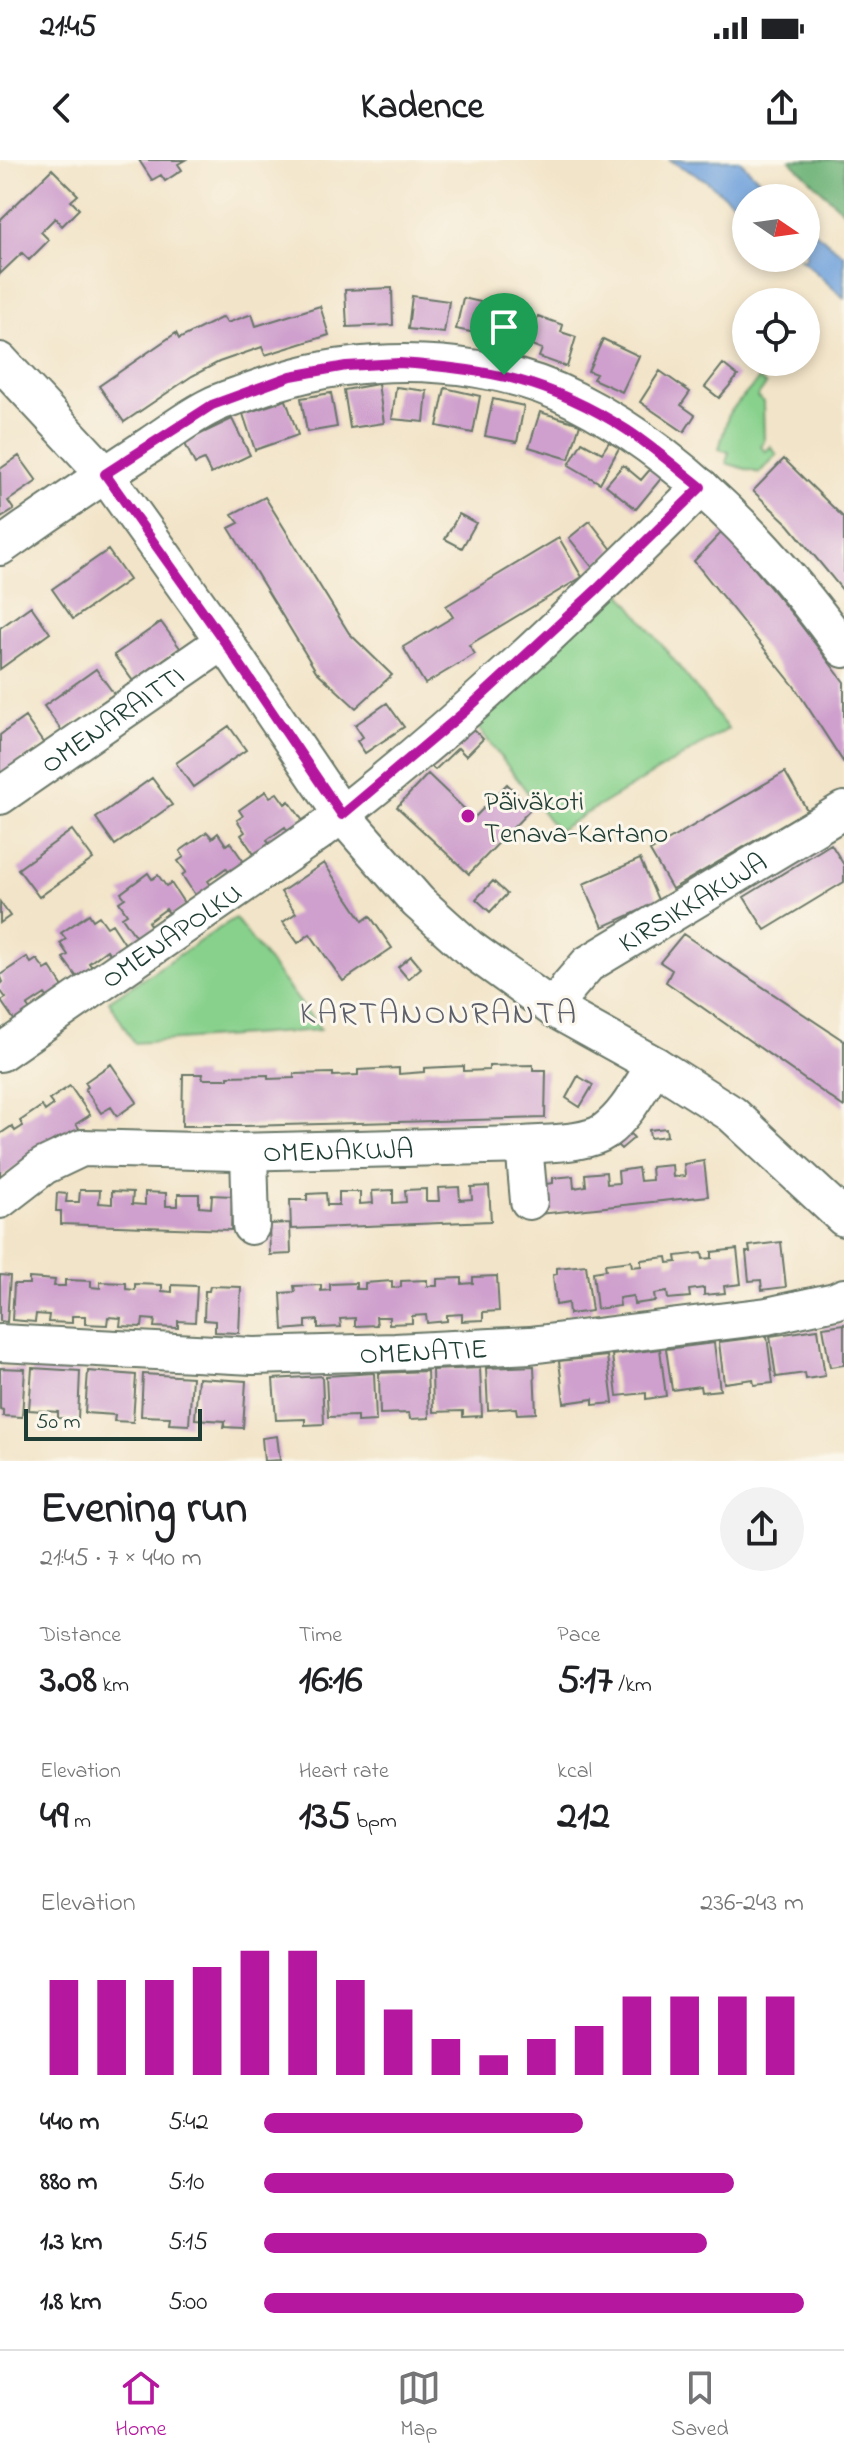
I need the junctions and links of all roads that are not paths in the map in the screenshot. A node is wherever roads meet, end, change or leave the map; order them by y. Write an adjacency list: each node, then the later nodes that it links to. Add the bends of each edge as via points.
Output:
1 (0, 361): 2 (street)
2 (105, 474): 3 (street, via 212,405 291,376 399,363 504,375 563,395 629,431); 4 (street); 5 (street)
3 (701, 487): 6 (street, via 770,557); 9 (street, OMENAPOLKU, via 463,713)
4 (0, 547)
5 (224, 641): 7 (street, OMENARAITTI); 9 (street)
6 (844, 649)
7 (0, 796)
8 (844, 810): 10 (street, KIRSIKKAKUJA, via 588,964)
9 (342, 815): 10 (street, via 435,918); 11 (street, OMENAPOLKU)
10 (554, 1009): 12 (street)
11 (0, 1053)
12 (655, 1065): 13 (street, OMENAKUJA, via 625,1111 603,1132); 17 (street, via 732,1114)
13 (524, 1145): 14 (street, OMENAKUJA); 16 (street)
14 (249, 1152): 15 (street, OMENAKUJA, via 82,1148 44,1166); 18 (street)
15 (0, 1200)
16 (529, 1201)
17 (844, 1218)
18 (251, 1226)
19 (844, 1297): 20 (street, OMENATIE, via 767,1316 530,1345 253,1356)
20 (0, 1343)

